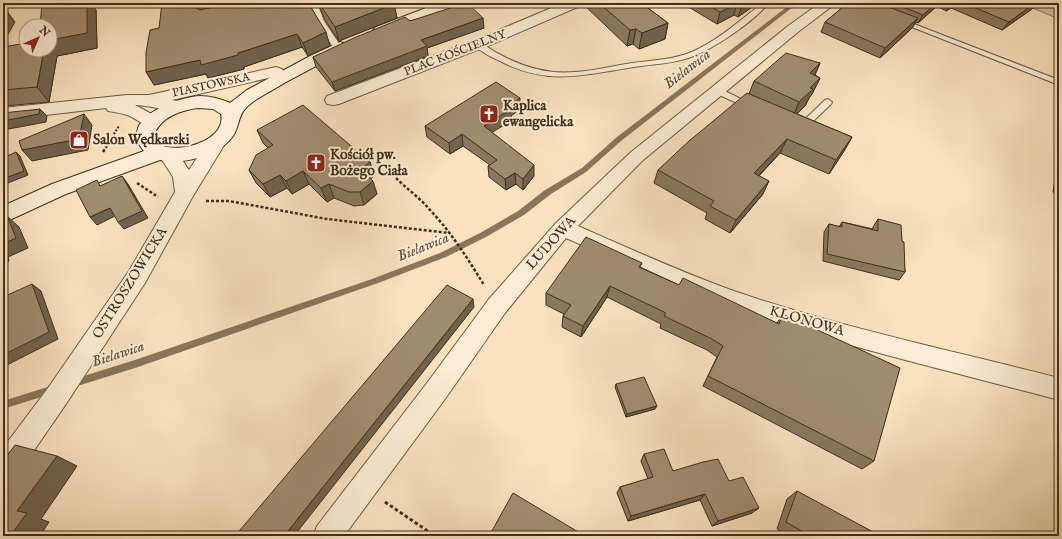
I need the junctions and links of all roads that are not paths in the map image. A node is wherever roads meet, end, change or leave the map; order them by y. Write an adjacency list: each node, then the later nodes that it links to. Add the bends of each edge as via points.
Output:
1 (314, 3): 7 (lane, via 324,28)
2 (453, 3): 7 (main road, PIASTOWSKA)
3 (575, 3): 8 (street, PLAC KOŚCIELNY)
4 (829, 3): 12 (street, LUDOWA)
5 (764, 4): 8 (lane, via 702,49 670,61 556,75 513,65 496,58)
6 (892, 18): 11 (lane)
7 (352, 43): 9 (main road, PIASTOWSKA)
8 (478, 45): 14 (street, PLAC KOŚCIELNY)
9 (318, 58): 10 (main road, PIASTOWSKA); 21 (main road, PIASTOWSKA, via 253,94 237,106)
10 (276, 72): 13 (street, PIASTOWSKA); 15 (main road, PIASTOWSKA)
11 (1059, 83)
12 (718, 91): 19 (lane); 29 (street, LUDOWA, via 636,157)
13 (147, 100): 17 (street); 18 (street)
14 (333, 100)
15 (208, 102): 18 (main road); 21 (main road, via 224,107)
16 (828, 102): 22 (lane, via 801,128)
17 (96, 103): 20 (street); 23 (street, via 132,110)
18 (178, 106): 23 (main road, via 164,113)
19 (759, 110)
20 (3, 114)
21 (231, 119): 24 (main road, via 230,126)
22 (794, 125)
23 (150, 127): 25 (main road, via 146,141 151,148); 26 (main road, via 133,144)
24 (217, 142): 25 (main road, via 193,153); 27 (main road, OSTROSZOWICKA)
25 (163, 154): 26 (main road); 27 (main road, via 183,176)
26 (58, 189): 28 (main road)
27 (182, 197): 31 (main road, OSTROSZOWICKA, via 137,277)
28 (3, 215)
29 (563, 228): 30 (street, KLONOWA, via 679,280 753,306 889,345); 32 (street, LUDOWA, via 496,306)
30 (1059, 389)
31 (3, 471)
32 (328, 536)

